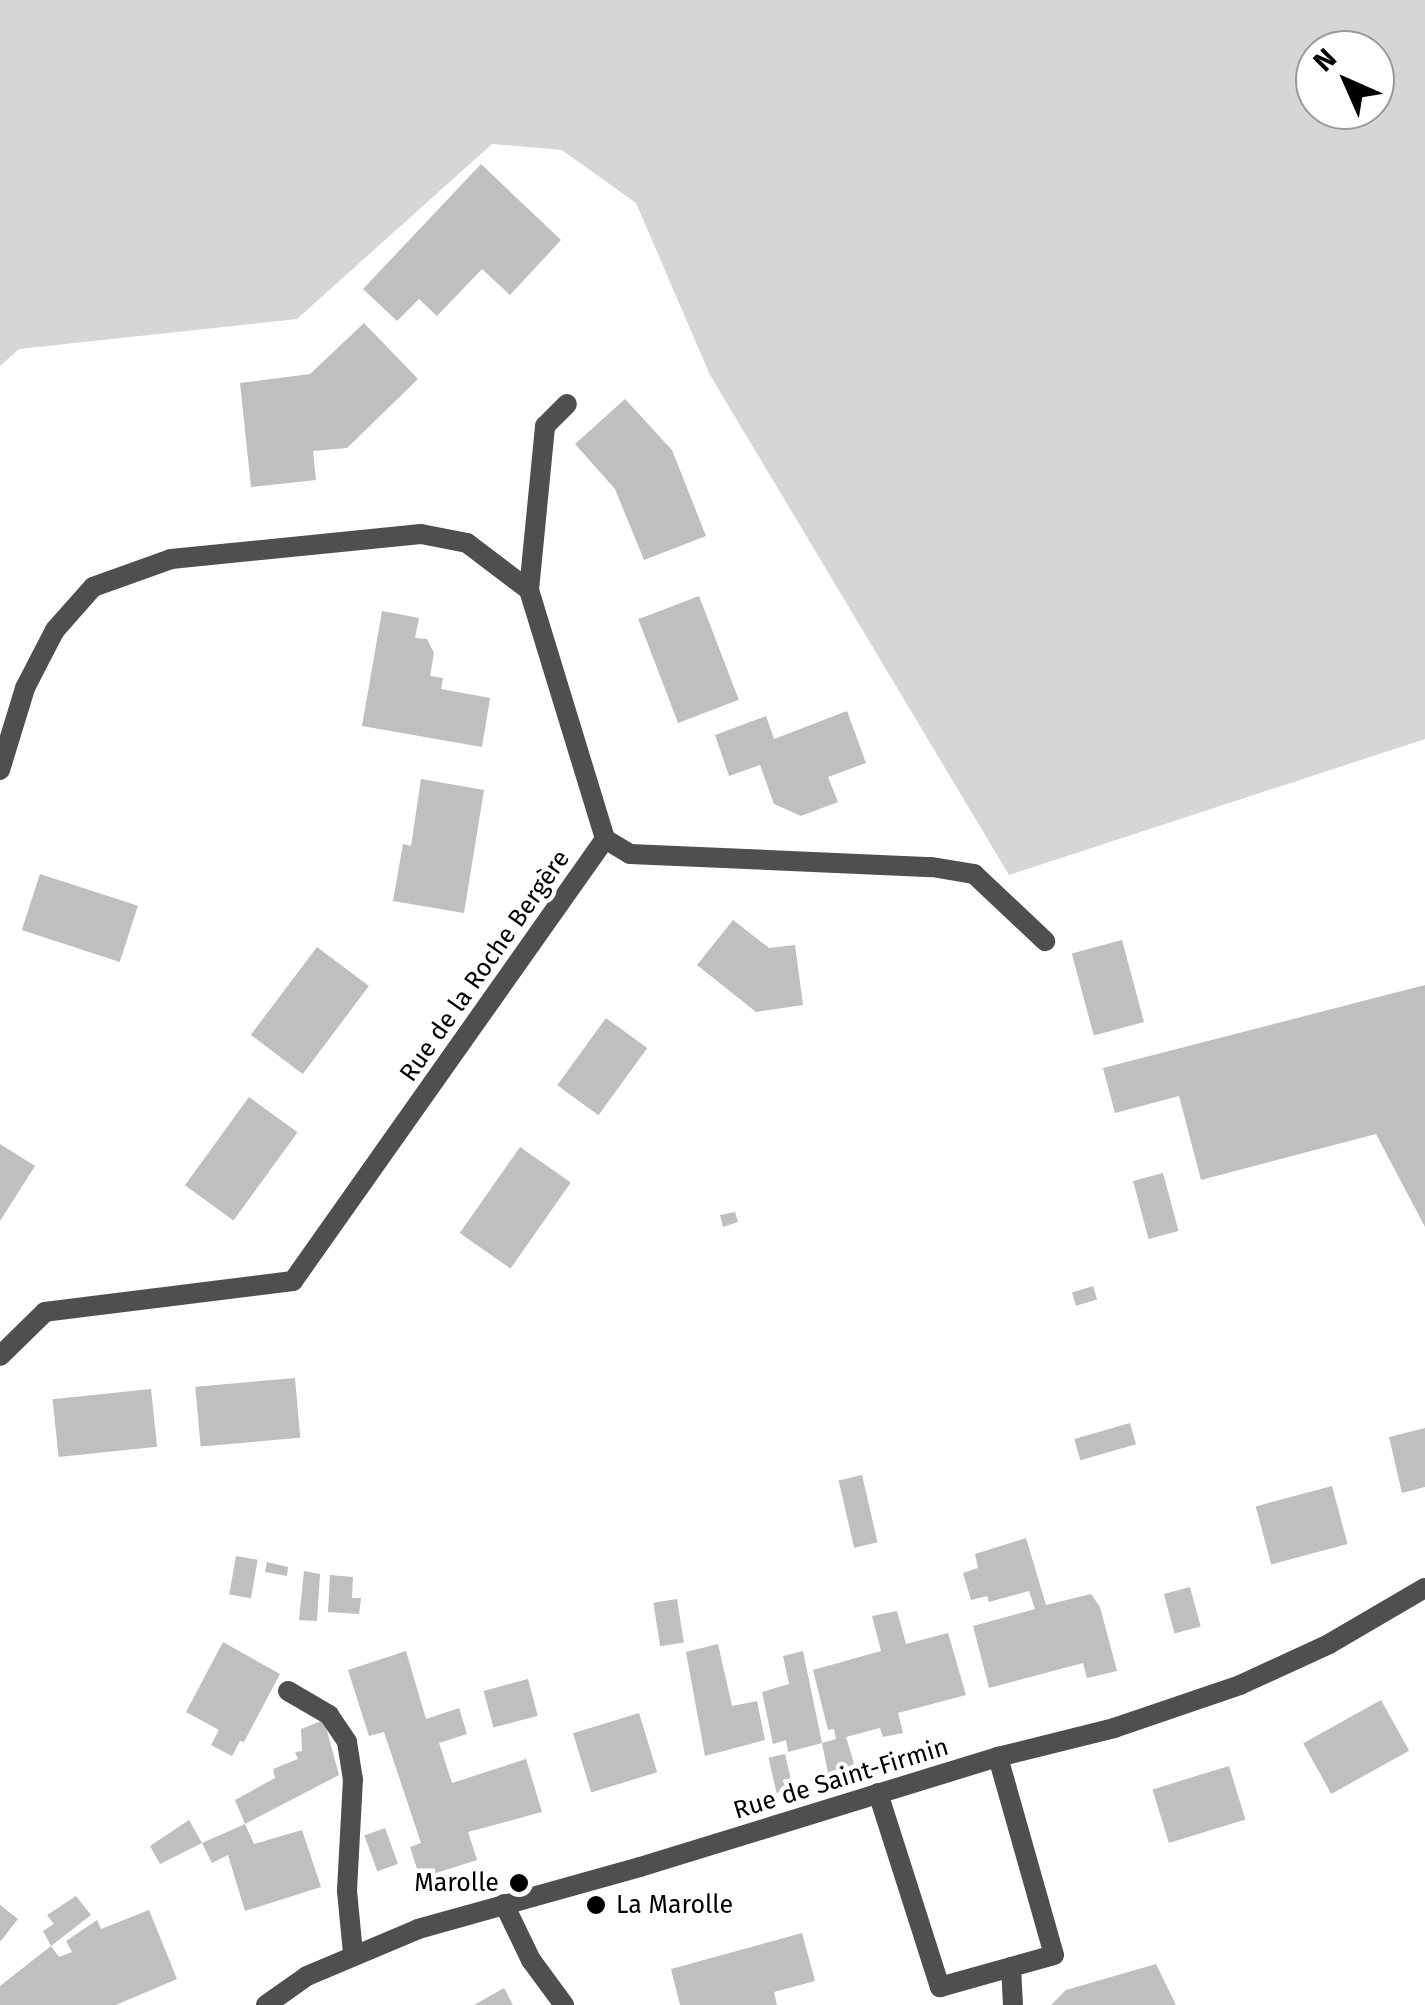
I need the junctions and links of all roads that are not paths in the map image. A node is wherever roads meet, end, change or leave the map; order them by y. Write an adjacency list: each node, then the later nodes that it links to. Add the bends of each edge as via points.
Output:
1 (567, 404): 2 (street, via 544,426)
2 (529, 590): 3 (street, via 467,543 421,534 172,559 93,588 55,630 25,688); 4 (street, Rue de la Roche Bergère)
3 (0, 770)
4 (605, 839): 5 (street, via 630,854 974,874); 6 (street, Rue de la Roche Bergère, via 293,1281 45,1312)
5 (1045, 941)
6 (0, 1356)
7 (1425, 1588): 9 (street, Rue de Saint-Firmin, via 1330,1644 1240,1685 1114,1728)
8 (288, 1691): 12 (street, via 329,1714 347,1742)
9 (998, 1757): 10 (street, Rue de Saint-Firmin); 13 (street, via 1054,1955)
10 (878, 1793): 11 (street, Rue de Saint-Firmin); 13 (street, via 940,1986)
11 (504, 1904): 12 (street, Rue de Saint-Firmin); 15 (street, via 531,1960)
12 (353, 1953): 14 (street, Rue de Saint-Firmin)
13 (1010, 1967): 16 (street)
14 (266, 2005)
15 (564, 2005)
16 (1012, 2005)

